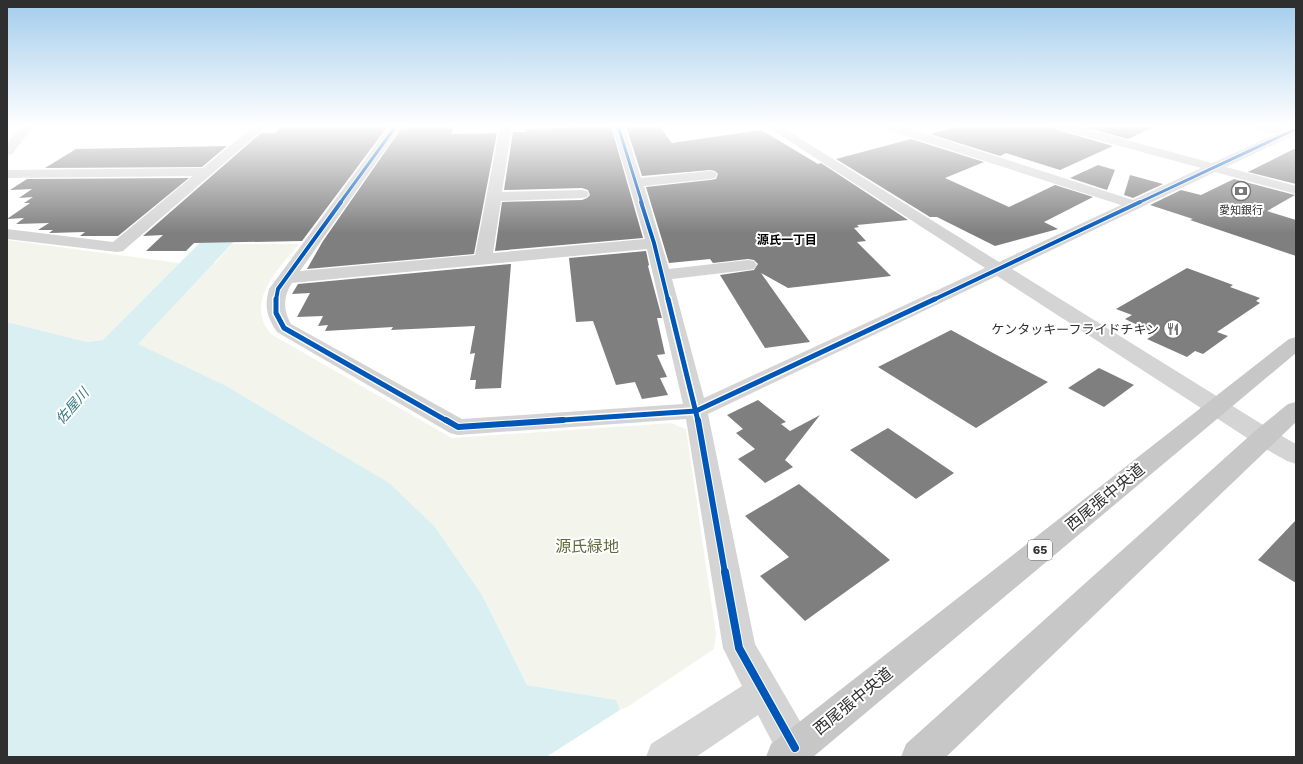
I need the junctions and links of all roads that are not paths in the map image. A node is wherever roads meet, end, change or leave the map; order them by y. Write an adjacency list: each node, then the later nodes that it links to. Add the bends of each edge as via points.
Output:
1 (219, 162): 11 (street)
2 (370, 162): 26 (street)
3 (500, 162): 18 (street)
4 (629, 162): 15 (street)
5 (828, 162): 24 (street)
6 (1000, 162): 19 (street)
7 (1205, 162): 10 (street)
8 (1208, 162): 10 (street)
9 (1226, 162): 10 (street)
10 (1219, 165): 14 (street); 16 (street); 19 (street)
11 (207, 172): 12 (street); 20 (street, via 117,247)
12 (7, 174)
13 (710, 175): 15 (street)
14 (1296, 182)
15 (636, 184): 21 (street)
16 (1296, 190)
17 (582, 194): 18 (street)
18 (494, 197): 22 (street)
19 (1135, 205): 24 (street)
20 (7, 234)
21 (654, 244): 22 (street); 25 (street)
22 (484, 260): 26 (street)
23 (748, 265): 25 (street)
24 (998, 269): 28 (street); 30 (street)
25 (662, 275): 30 (street)
26 (285, 278): 30 (street, via 278,288 274,305 276,317 284,328 458,427)
27 (1296, 343): 28 (main road, 西尾張中央道 / 65)
28 (1217, 406): 31 (street); 34 (main road, 西尾張中央道 / 65)
29 (1296, 408): 31 (main road)
30 (696, 411): 33 (street, via 739,648)
31 (1264, 437): 32 (street); 36 (main road)
32 (1296, 455)
33 (763, 692): 34 (street); 35 (street)
34 (790, 752)
35 (664, 757)
36 (919, 757)

